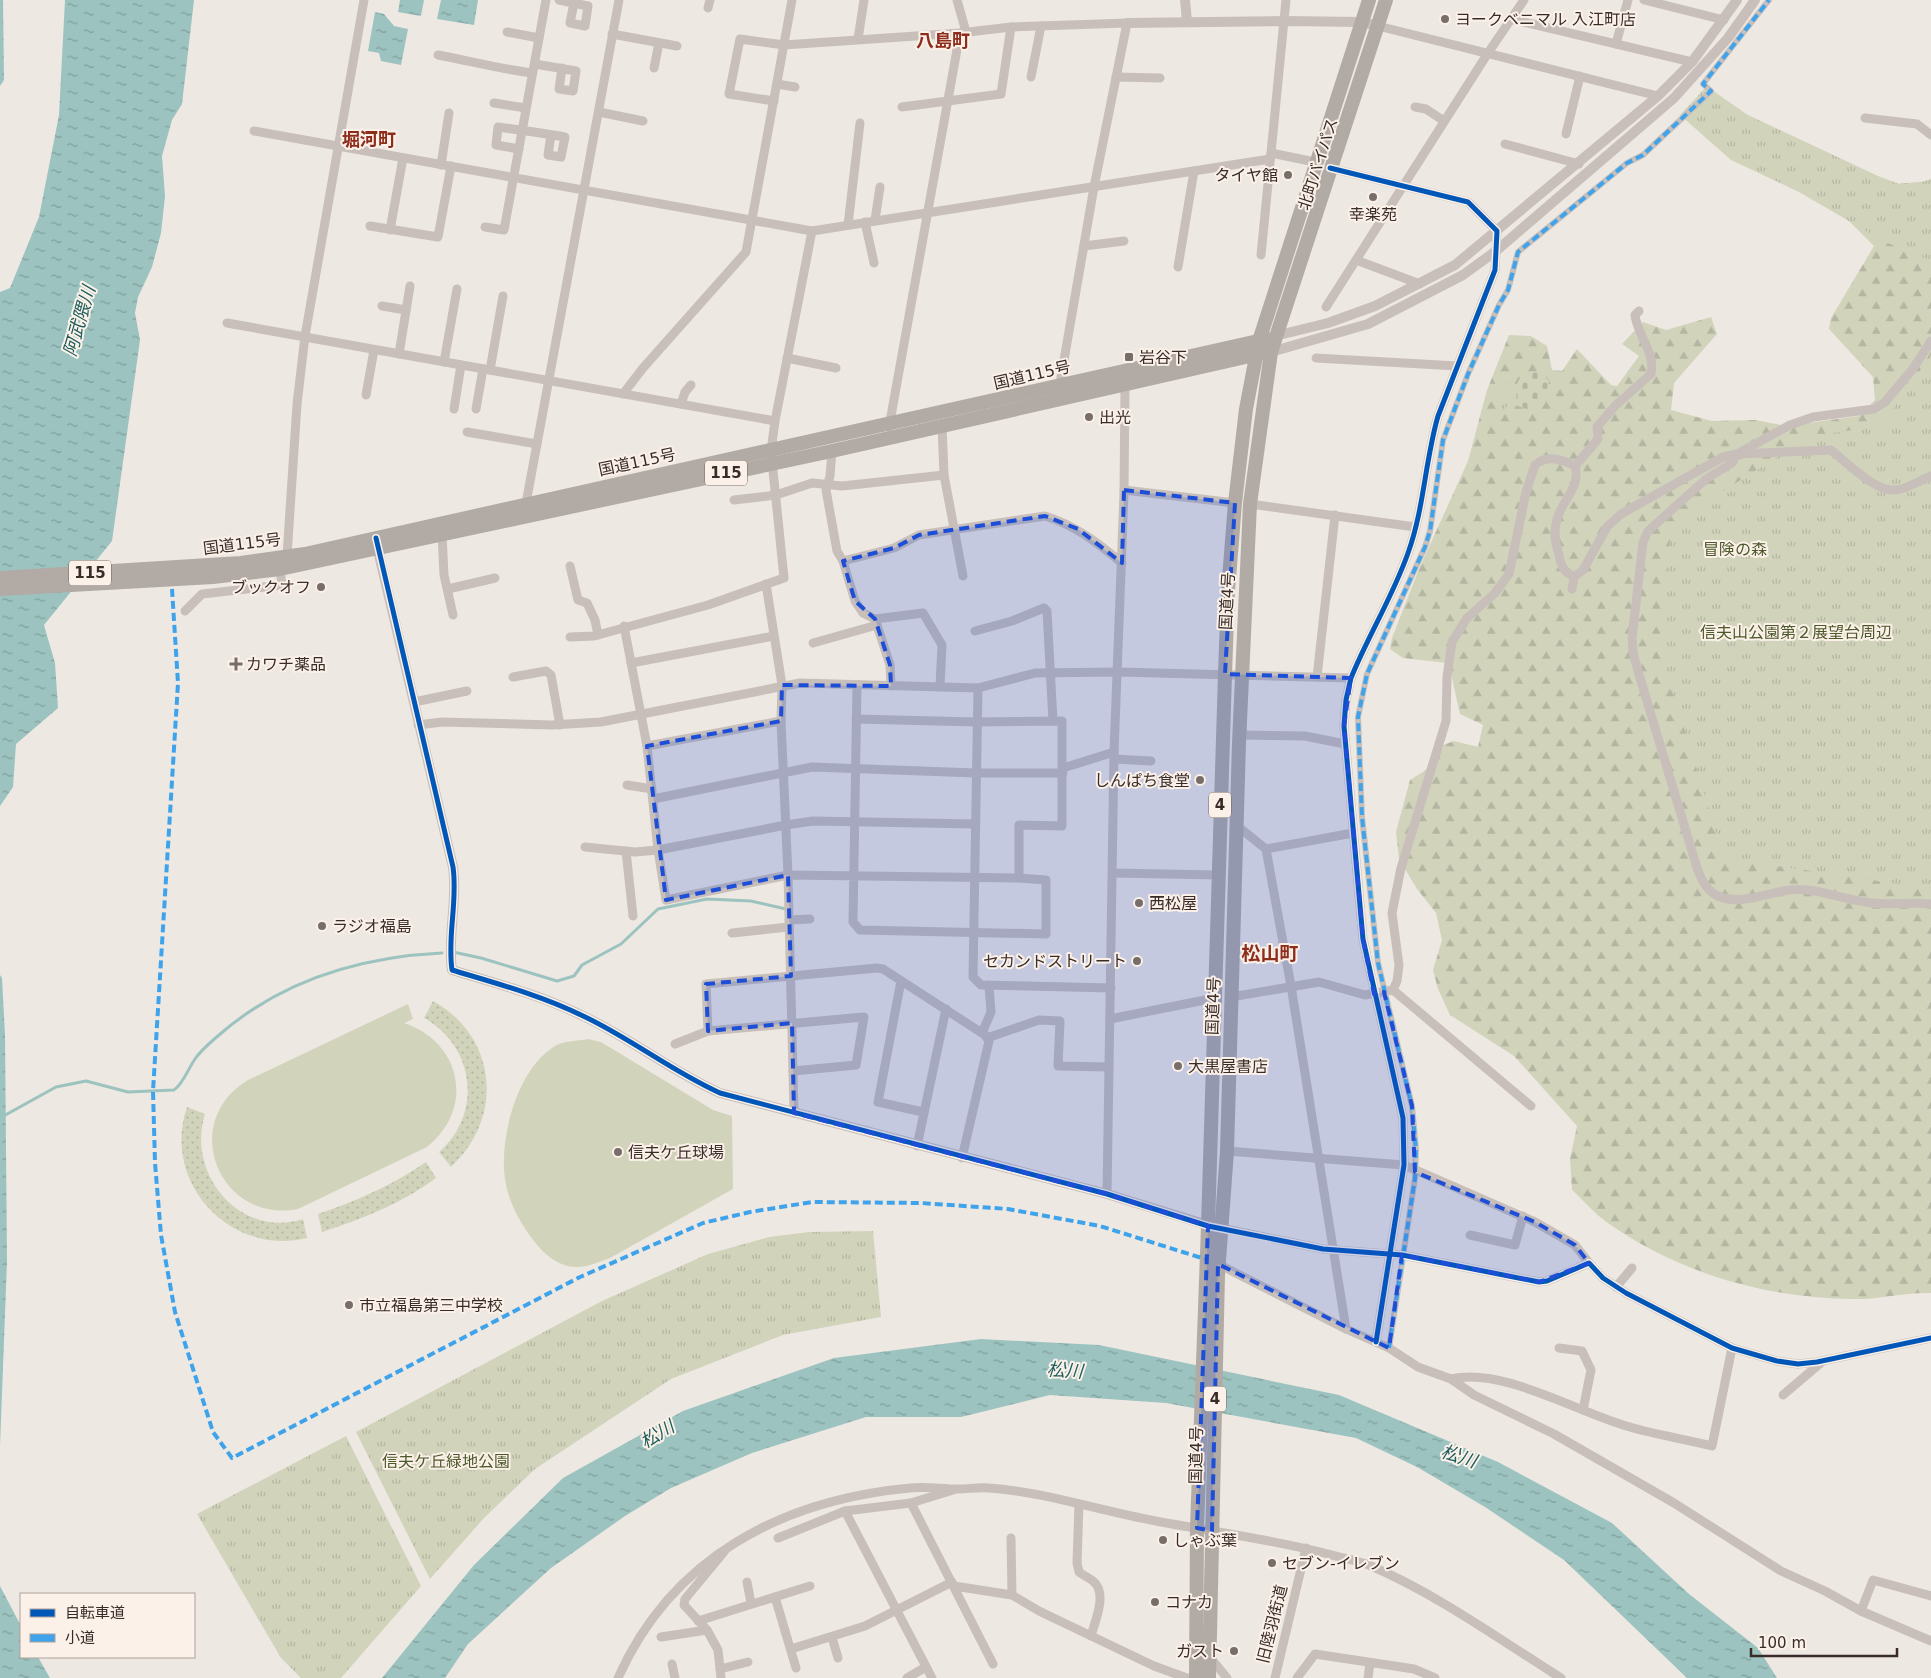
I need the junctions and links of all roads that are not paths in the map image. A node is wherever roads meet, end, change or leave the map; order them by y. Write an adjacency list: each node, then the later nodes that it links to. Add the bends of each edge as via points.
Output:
1 (364, 0): 68 (street)
2 (546, 0): 31 (street)
3 (559, 0): 18 (street)
4 (619, 0): 30 (street)
5 (792, 0): 35 (street)
6 (864, 0): 32 (street)
7 (957, 0): 29 (street)
8 (1185, 0): 21 (street)
9 (1286, 0): 22 (street)
10 (1369, 0): 23 (highway, 北町バイパス / 4)
11 (1386, 0): 26 (highway, 北町バイパス / 4)
12 (1524, 0): 19 (street)
13 (1628, 0): 34 (street)
14 (1644, 0): 20 (street)
15 (1737, 0): 20 (street)
16 (1754, 0): 95 (street, via 1728,38 1674,98)
17 (1769, 0): 238 (street, via 1703,84 1711,92 1643,156 1627,163 1518,252 1508,290 1442,440 1430,531 1410,583 1367,674 1358,717 1362,817)
18 (574, 3)
19 (1511, 19): 34 (street); 37 (street)
20 (1724, 20): 39 (street)
21 (1187, 21): 22 (street); 24 (street)
22 (1285, 21): 23 (street); 70 (street)
23 (1362, 22): 26 (street); 72 (highway, 北町バイパス / 4)
24 (1127, 24): 25 (street); 45 (street)
25 (1041, 26): 27 (street); 44 (street)
26 (1378, 26): 37 (street); 76 (highway, 北町バイパス / 4)
27 (1011, 27): 29 (street); 51 (street, via 1001,94)
28 (507, 32): 31 (street)
29 (963, 33): 32 (street); 51 (street)
30 (612, 34): 33 (street); 56 (street)
31 (539, 38): 42 (street)
32 (858, 39): 35 (street)
33 (659, 43): 36 (street); 41 (street)
34 (1616, 44): 39 (street)
35 (784, 45): 47 (street); 50 (street, via 740,40 729,94)
36 (676, 46)
37 (1488, 52): 43 (street); 60 (street)
38 (438, 55): 42 (street, via 495,68)
39 (1692, 62): 49 (street)
40 (562, 68): 42 (street)
41 (654, 68)
42 (534, 69): 55 (street)
43 (1580, 76): 49 (street); 64 (street)
44 (1031, 77)
45 (1116, 77): 46 (street); 81 (street)
46 (1160, 78)
47 (777, 84): 48 (street); 50 (street)
48 (795, 87)
49 (1658, 96): 74 (street)
50 (774, 101): 85 (street)
51 (947, 101): 53 (street); 83 (street)
52 (494, 103): 55 (street)
53 (902, 107)
54 (1414, 107): 60 (street, via 1426,109)
55 (526, 108): 62 (street)
56 (599, 112): 59 (street); 82 (street)
57 (449, 113): 73 (street)
58 (1865, 118): 66 (street, via 1918,124)
59 (643, 120)
60 (1444, 121): 79 (street)
61 (860, 123): 87 (street)
62 (523, 130): 65 (street); 69 (street); 69 (street, via 498,127 496,145)
63 (254, 131): 68 (street)
64 (1566, 134)
65 (551, 135)
66 (1931, 135)
67 (1505, 144): 74 (street)
68 (338, 145): 71 (street); 109 (street)
69 (519, 149): 78 (street)
70 (1271, 156): 72 (street); 77 (street); 96 (street)
71 (403, 158): 73 (street); 90 (street)
72 (1315, 162): 112 (highway, 北町バイパス / 4)
73 (441, 164): 75 (street)
74 (1579, 164): 92 (street)
75 (451, 166): 78 (street); 90 (street, via 438,237)
76 (1330, 168): 79 (street); 110 (highway, 北町バイパス / 4)
77 (1194, 171): 81 (street); 99 (street)
78 (514, 178): 82 (street); 89 (street, via 504,230)
79 (1403, 186): 92 (street, via 1468,202); 97 (street)
80 (880, 187): 84 (street)
81 (1094, 187): 83 (street); 94 (street)
82 (584, 189): 85 (street); 123 (street)
83 (929, 213): 84 (street); 134 (street)
84 (875, 220): 86 (street)
85 (753, 221): 91 (street); 127 (street, via 746,252)
86 (865, 222): 87 (street); 98 (street)
87 (848, 225): 91 (street)
88 (370, 226): 90 (street)
89 (485, 227)
90 (390, 230)
91 (812, 231): 116 (street)
92 (1497, 232): 95 (street); 100 (street, via 1455,264)
93 (1124, 241): 94 (street)
94 (1084, 246): 126 (street)
95 (1496, 251): 114 (street, via 1463,275 1368,324); 120 (street, via 1495,270)
96 (1261, 255)
97 (1356, 260): 100 (street); 105 (street)
98 (874, 263)
99 (1178, 268)
100 (1420, 284): 110 (street, via 1348,317)
101 (410, 286): 106 (street)
102 (457, 288): 118 (street)
103 (503, 296): 122 (street)
104 (382, 306): 106 (street)
105 (1326, 307)
106 (406, 310): 115 (street)
107 (1639, 312): 140 (street, via 1635,315 1636,322 1651,357 1651,374 1601,421 1597,427 1596,442)
108 (227, 323): 109 (street)
109 (305, 336): 113 (street); 155 (street)
110 (1275, 336): 112 (highway, 国道115号 / 115); 114 (highway, 国道4号 / 4)
111 (1931, 341): 138 (street, via 1912,370 1880,406 1866,412 1813,417 1790,424)
112 (1258, 348): 114 (highway, 国道115号 / 115); 125 (highway, 国道115号 / 115); 126 (highway, 国道115号 / 115); 147 (highway, 国道4号 / 4, via 1246,409)
113 (374, 350): 115 (street); 128 (street)
114 (1271, 352): 148 (highway, 国道4号 / 4)
115 (398, 354): 118 (street)
116 (787, 358): 121 (street); 132 (street)
117 (1316, 358): 120 (street)
118 (444, 362): 119 (street)
119 (461, 365): 122 (street); 130 (street)
120 (1456, 366): 151 (street, via 1432,435)
121 (836, 368)
122 (486, 370): 123 (street); 131 (street)
123 (548, 380): 127 (street); 136 (street)
124 (691, 385): 129 (street)
125 (1124, 385): 126 (highway, 国道115号 / 115); 144 (street)
126 (1060, 393): 133 (highway, 国道115号 / 115); 134 (highway, 国道115号 / 115)
127 (623, 394): 129 (street)
128 (366, 395)
129 (681, 404): 132 (street)
130 (454, 408)
131 (476, 409)
132 (775, 421): 139 (street)
133 (942, 425): 134 (highway, 国道115号 / 115); 141 (street)
134 (890, 431): 137 (highway, 国道115号 / 115); 139 (highway, 国道115号 / 115)
135 (468, 432): 136 (street)
136 (537, 444): 149 (street)
137 (832, 450): 139 (highway, 国道115号 / 115); 143 (street)
138 (1736, 454): 142 (street, via 1831,450 1883,489 1896,490); 162 (street, via 1723,456 1622,514 1607,527 1584,570); 227 (street, via 1732,462 1706,479 1648,531 1643,542 1633,626 1633,653 1697,870 1710,890 1732,900 1806,890 1873,903)
139 (772, 457): 145 (street); 149 (highway, 国道115号 / 115)
140 (1575, 466): 162 (street, via 1578,475 1558,516 1555,540 1562,566); 238 (street, via 1550,458 1535,465 1509,574 1495,594 1467,618 1452,642 1446,677 1446,721 1401,868 1392,914 1399,965 1397,981)
141 (944, 475): 143 (street); 152 (street)
142 (1931, 476)
143 (829, 485): 145 (street, via 812,483); 156 (street, via 826,490 830,520 837,551)
144 (1124, 490): 147 (street); 157 (street)
145 (776, 496): 146 (street); 165 (street, via 784,578)
146 (734, 500)
147 (1236, 503): 181 (highway, 国道4号 / 4)
148 (1250, 504): 150 (street); 182 (highway, 国道4号 / 4)
149 (528, 510): 153 (highway, 国道115号 / 115); 154 (highway, 国道115号 / 115)
150 (1335, 515): 151 (street); 184 (street)
151 (1415, 527): 185 (street, via 1397,581)
152 (954, 531): 156 (street, via 919,535 894,548); 157 (street, via 1045,516 1078,529); 161 (street)
153 (442, 534): 154 (highway, 国道115号 / 115); 167 (street)
154 (377, 543): 155 (highway, 国道115号 / 115); 159 (highway, 国道115号 / 115); 192 (street)
155 (287, 556): 160 (highway, 国道115号 / 115)
156 (843, 561): 171 (street, via 855,601 863,613)
157 (1122, 563): 179 (street)
158 (570, 566): 174 (street, via 578,600 587,603)
159 (280, 569): 160 (highway, 国道115号 / 115); 169 (street, via 282,585 202,594)
160 (178, 574): 163 (highway, 国道115号 / 115); 166 (highway, 国道115号 / 115)
161 (963, 576)
162 (1574, 577): 168 (street)
163 (0, 578)
164 (496, 578): 167 (street)
165 (766, 584): 172 (street, via 708,605); 175 (street)
166 (0, 589)
167 (448, 589): 170 (street)
168 (1572, 590)
169 (185, 611)
170 (453, 615)
171 (876, 622): 177 (street); 188 (street, via 890,665); 189 (street, via 923,614 942,645)
172 (624, 626): 174 (street); 178 (street)
173 (975, 631): 180 (street, via 1044,608 1047,611)
174 (598, 635): 176 (street)
175 (774, 636): 178 (street); 186 (street)
176 (570, 637)
177 (813, 643)
178 (631, 664): 193 (street)
179 (1118, 672): 180 (street); 181 (street); 203 (street)
180 (1052, 673): 190 (street, via 1035,673); 195 (street)
181 (1224, 674): 182 (street); 223 (highway, 国道4号 / 4)
182 (1242, 675): 184 (street); 200 (highway, 国道4号 / 4)
183 (513, 677): 198 (street, via 546,671 550,675)
184 (1317, 677): 185 (street)
185 (1350, 678): 201 (street)
186 (782, 685): 187 (street); 193 (street); 196 (street)
187 (857, 685): 188 (street); 194 (street)
188 (891, 686): 189 (street)
189 (940, 686): 190 (street)
190 (978, 688): 197 (street)
191 (467, 691): 192 (street)
192 (414, 702): 199 (street)
193 (640, 714): 198 (street, via 601,722); 202 (street)
194 (856, 719): 197 (street); 205 (street)
195 (1053, 721): 197 (street); 206 (street, via 1062,721)
196 (782, 722): 202 (street); 207 (street)
197 (977, 722): 208 (street)
198 (560, 725): 199 (street, via 442,722)
199 (418, 726): 251 (street, via 456,888 450,958 452,970 529,993 581,1014 690,1079 720,1093)
200 (1239, 735): 201 (street, via 1305,736); 215 (highway, 国道4号 / 4)
201 (1345, 744): 216 (street)
202 (647, 746): 210 (street)
203 (1114, 756): 204 (street); 206 (street); 221 (street)
204 (1151, 761)
205 (854, 768): 207 (street, via 812,767); 208 (street); 212 (street)
206 (1063, 771): 208 (street); 226 (street, via 1062,826 1019,825)
207 (784, 773): 211 (street); 213 (street)
208 (976, 773): 214 (street)
209 (627, 786): 210 (street)
210 (652, 789): 211 (street)
211 (654, 799): 219 (street)
212 (855, 821): 213 (street); 214 (street); 224 (street)
213 (786, 824): 219 (street); 222 (street)
214 (974, 824): 225 (street)
215 (1236, 825): 218 (street); 239 (highway, 国道4号 / 4)
216 (1353, 833): 218 (street); 238 (street, via 1363,939)
217 (586, 847): 220 (street)
218 (1266, 849): 236 (street)
219 (658, 850): 220 (street); 222 (street, via 666,900)
220 (626, 852): 228 (street)
221 (1112, 874): 223 (street); 237 (street)
222 (788, 875): 224 (street); 230 (street)
223 (1218, 875): 240 (highway, 国道4号 / 4)
224 (854, 876): 225 (street); 232 (street, via 853,922 860,930)
225 (973, 877): 226 (street); 232 (street)
226 (1019, 878): 232 (street, via 1046,880 1046,934)
227 (1931, 904)
228 (633, 916)
229 (810, 919): 230 (street)
230 (789, 923): 231 (street); 233 (street)
231 (732, 933)
232 (974, 933): 235 (street, via 973,976 981,985)
233 (790, 976): 234 (street, via 877,968); 243 (street); 244 (street, via 706,984)
234 (900, 980): 241 (street); 250 (street, via 878,1102)
235 (989, 986): 237 (street); 245 (street, via 991,1012)
236 (1291, 986): 238 (street, via 1318,982 1365,996); 239 (street); 254 (street)
237 (1111, 988): 242 (street)
238 (1384, 992): 249 (street); 256 (street, via 1403,1118); 257 (street, via 1412,1106)
239 (1231, 997): 253 (highway, 国道4号 / 4)
240 (1215, 998): 242 (street); 260 (highway, 国道4号 / 4)
241 (946, 1009): 245 (street); 250 (street)
242 (1110, 1019): 247 (street)
243 (792, 1023): 244 (street); 248 (street); 248 (street, via 864,1018 856,1065)
244 (708, 1031): 246 (street)
245 (984, 1036): 247 (street, via 1039,1020 1060,1020 1058,1066); 255 (street, via 989,1041)
246 (675, 1044)
247 (1109, 1067): 258 (street)
248 (793, 1071): 251 (street)
249 (1531, 1106)
250 (923, 1112): 252 (street)
251 (794, 1113): 252 (street)
252 (917, 1146): 255 (street)
253 (1227, 1151): 254 (street); 260 (highway, 国道4号 / 4)
254 (1318, 1157): 256 (street); 262 (street)
255 (962, 1158): 258 (street)
256 (1404, 1165): 257 (street); 263 (street)
257 (1415, 1172): 259 (street); 264 (street)
258 (1106, 1194): 260 (street)
259 (1523, 1216): 261 (street, via 1515,1245); 265 (street, via 1575,1245)
260 (1214, 1227): 262 (street, via 1324,1249); 267 (highway, 国道4号 / 4); 283 (highway, 国道4号 / 4, via 1204,1270)
261 (1470, 1235)
262 (1334, 1248): 263 (street); 269 (street)
263 (1389, 1254): 264 (street); 271 (street)
264 (1402, 1255): 265 (street, via 1539,1282); 272 (street)
265 (1589, 1263): 268 (street)
266 (1632, 1268): 268 (street)
267 (1218, 1270): 269 (street); 284 (highway, 国道4号 / 4)
268 (1616, 1287): 274 (street)
269 (1346, 1329): 271 (street)
270 (1931, 1338): 275 (street)
271 (1376, 1342): 272 (street)
272 (1389, 1348): 276 (street, via 1418,1367)
273 (1559, 1348): 278 (street, via 1582,1351 1592,1370)
274 (1732, 1348): 275 (street, via 1798,1364); 278 (street, via 1712,1446 1629,1427)
275 (1823, 1361): 277 (street)
276 (1451, 1380): 278 (street, via 1466,1376 1485,1378 1515,1385); 297 (street, via 1674,1503 1781,1571)
277 (1783, 1395)
278 (1583, 1410)
279 (955, 1489): 280 (street); 281 (street, via 1040,1494); 287 (street, via 913,1487 840,1499 766,1526)
280 (911, 1503): 282 (street); 290 (street)
281 (1079, 1504): 283 (street); 300 (street, via 1077,1563 1079,1572 1094,1582 1100,1599)
282 (845, 1511): 285 (street); 296 (street)
283 (1197, 1523): 284 (street); 320 (highway, 国道4号 / 4)
284 (1212, 1527): 288 (street); 305 (highway, 国道4号 / 4)
285 (778, 1538)
286 (1012, 1538): 292 (street)
287 (726, 1548): 298 (street, via 685,1599 684,1605); 315 (street, via 687,1578 662,1607)
288 (1306, 1548): 323 (street, 旧陸羽街道); 327 (street, via 1368,1565 1431,1597)
289 (747, 1582): 295 (street)
290 (953, 1584): 292 (street); 296 (street); 310 (street)
291 (810, 1586): 294 (street)
292 (1012, 1595): 300 (street)
293 (1931, 1596): 297 (street, via 1873,1580)
294 (775, 1597): 295 (street); 304 (street)
295 (752, 1603): 298 (street)
296 (896, 1610): 302 (street, via 865,1626); 311 (street)
297 (1861, 1611): 303 (street)
298 (698, 1621): 299 (street)
299 (707, 1630): 301 (street); 313 (street, via 718,1650)
300 (1091, 1636): 319 (street)
301 (661, 1637)
302 (832, 1637): 304 (street); 306 (street)
303 (1931, 1641)
304 (791, 1649): 312 (street)
305 (1208, 1656): 321 (highway, 国道4号 / 4); 322 (street)
306 (838, 1658)
307 (748, 1662): 313 (street)
308 (1370, 1663): 314 (street); 324 (street, via 1315,1654); 325 (street)
309 (672, 1664): 316 (street)
310 (993, 1664)
311 (926, 1667): 317 (street); 318 (street)
312 (796, 1668)
313 (721, 1673)
314 (1414, 1674): 326 (street)
315 (618, 1678)
316 (675, 1678)
317 (907, 1678)
318 (932, 1678)
319 (1187, 1678)
320 (1196, 1678)
321 (1209, 1678)
322 (1227, 1678)
323 (1275, 1678)
324 (1297, 1678)
325 (1368, 1678)
326 (1435, 1678)
327 (1561, 1678)

